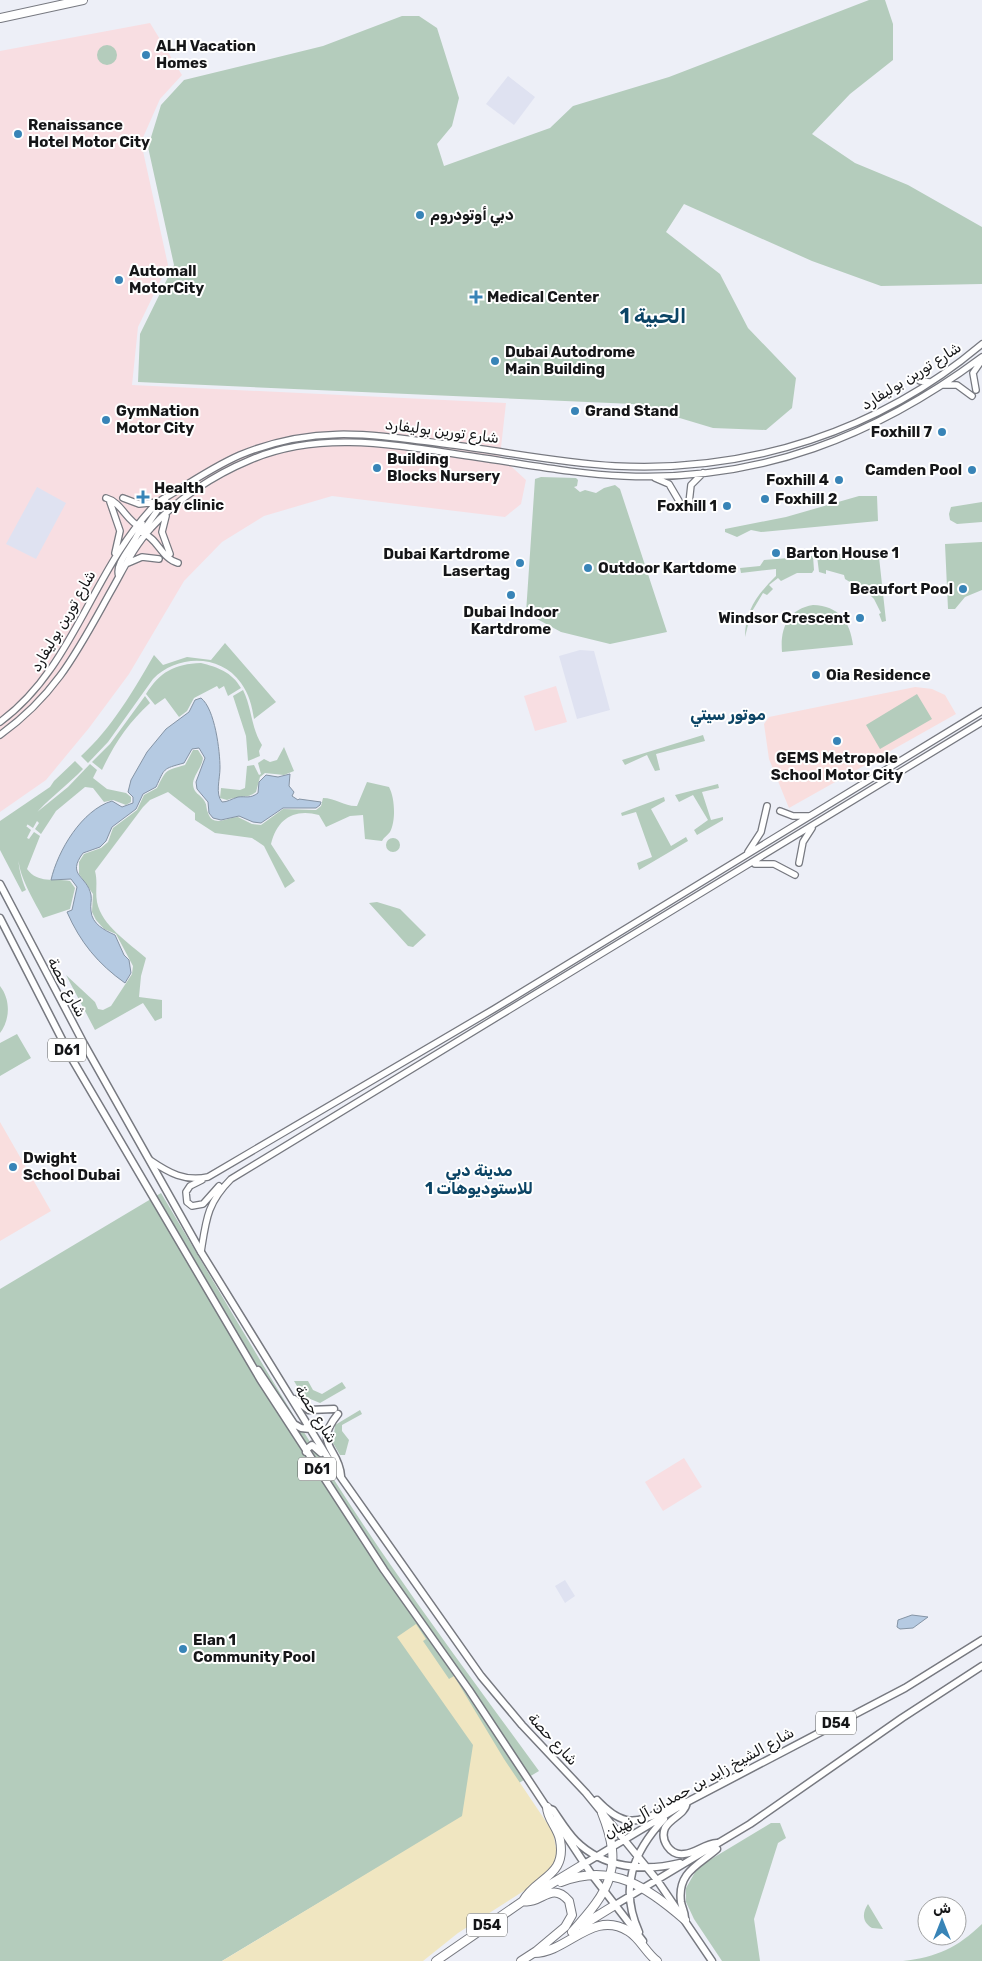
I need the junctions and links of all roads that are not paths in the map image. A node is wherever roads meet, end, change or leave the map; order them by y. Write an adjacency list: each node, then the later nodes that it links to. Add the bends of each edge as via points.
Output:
1 (83, 0): 2 (highway)
2 (23, 13): 3 (highway); 4 (highway)
3 (0, 18)
4 (0, 23)
5 (982, 344): 8 (main road, شارع تورين بوليفارد)
6 (982, 359): 9 (main road, شارع تورين بوليفارد); 10 (main road, via 973,373)
7 (920, 381): 8 (main road)
8 (930, 382): 13 (main road, شارع تورين بوليفارد)
9 (942, 386): 11 (main road, via 957,385); 15 (main road, شارع تورين بوليفارد)
10 (976, 390)
11 (972, 396)
12 (888, 400): 14 (main road)
13 (892, 406): 14 (main road, شارع تورين بوليفارد); 15 (main road, via 890,411 873,420)
14 (884, 410): 22 (main road, شارع تورين بوليفارد, via 823,437)
15 (876, 424): 24 (main road, شارع تورين بوليفارد, via 797,454)
16 (386, 437): 17 (main road, via 378,439); 18 (main road, شارع تورين بوليفارد); 27 (main road, شارع تورين بوليفارد, via 338,433 286,440 228,461)
17 (379, 444): 21 (main road, شارع تورين بوليفارد); 31 (main road, شارع تورين بوليفارد, via 328,442 271,452 224,473 195,490)
18 (458, 446): 21 (main road, via 458,450); 23 (main road, شارع تورين بوليفارد)
19 (754, 449): 22 (main road)
20 (568, 452): 23 (main road)
21 (452, 453): 25 (main road, شارع تورين بوليفارد, via 602,474)
22 (755, 456): 23 (main road, شارع تورين بوليفارد, via 671,466 617,466)
23 (567, 460)
24 (703, 473): 25 (main road, شارع تورين بوليفارد); 30 (main road, via 691,485)
25 (648, 476): 28 (main road, via 669,484)
26 (123, 498): 29 (main road, via 143,504)
27 (166, 498): 29 (main road, شارع تورين بوليفارد); 32 (main road)
28 (679, 501)
29 (159, 502): 32 (main road, شارع تورين بوليفارد)
30 (689, 503)
31 (168, 512): 32 (main road, شارع تورين بوليفارد); 34 (main road, via 162,532)
32 (141, 530): 33 (main road); 35 (main road, شارع تورين بوليفارد); 35 (main road, via 114,502 108,500 120,531); 37 (main road, via 167,557)
33 (139, 540): 38 (main road, شارع تورين بوليفارد); 39 (main road, via 120,564)
34 (170, 554)
35 (113, 559): 41 (main road, شارع تورين بوليفارد, via 52,670 33,694)
36 (159, 559): 38 (main road, via 142,557)
37 (178, 563)
38 (126, 564): 39 (main road, شارع تورين بوليفارد)
39 (119, 576): 43 (main road, شارع تورين بوليفارد, via 52,689 26,716)
40 (982, 711): 46 (main road)
41 (0, 722)
42 (982, 722): 47 (main road)
43 (0, 735)
44 (767, 806): 48 (main road, via 760,832)
45 (780, 811): 46 (main road, via 797,817)
46 (811, 816): 48 (main road)
47 (814, 825): 49 (main road, via 803,842); 50 (main road)
48 (746, 855): 55 (main road)
49 (800, 863)
50 (750, 865): 51 (main road, via 774,864); 56 (main road)
51 (795, 876)
52 (0, 884): 54 (main road, شارع حصة / D61)
53 (0, 918): 58 (main road, شارع حصة / D61, via 72,1059)
54 (148, 1159): 55 (main road, via 177,1176); 57 (main road, شارع حصة / D61)
55 (208, 1177): 56 (main road, via 187,1188 185,1195 189,1204 203,1204)
56 (231, 1179): 57 (main road, via 209,1207)
57 (201, 1252): 59 (main road, شارع حصة / D61)
58 (247, 1358): 60 (main road, via 294,1424); 61 (main road, شارع حصة / D61)
59 (290, 1397): 60 (main road, شارع حصة / D61); 63 (main road, via 309,1410 336,1412 326,1438 340,1467)
60 (310, 1429): 62 (main road, شارع حصة / D61)
61 (306, 1452): 62 (main road, via 315,1446); 68 (main road, شارع حصة / D61)
62 (333, 1466): 63 (main road, شارع حصة / D61)
63 (341, 1478): 66 (main road, شارع حصة / D61, via 481,1676)
64 (982, 1640): 67 (main road, شارع الشيخ زايد بن حمدان آل نهيان / D54, via 905,1688)
65 (982, 1666): 72 (main road, D54)
66 (586, 1793): 67 (main road, via 610,1814 626,1820 643,1820 672,1805); 70 (main road, شارع حصة / D61)
67 (687, 1802): 69 (main road, شارع الشيخ زايد بن حمدان آل نهيان / D54); 72 (main road, via 683,1812 666,1827 667,1846 683,1855)
68 (547, 1807): 75 (main road, via 553,1810 576,1841); 78 (main road, شارع حصة / D61); 89 (highway, via 560,1839 559,1858 553,1873)
69 (670, 1812): 71 (main road, شارع الشيخ زايد بن حمدان آل نهيان / D54); 74 (main road)
70 (602, 1813): 71 (main road, شارع حصة / D61); 73 (highway)
71 (624, 1840): 73 (main road, شارع الشيخ زايد بن حمدان آل نهيان / D54); 74 (main road, شارع حصة / D61)
72 (720, 1843): 76 (main road, D54); 91 (main road, via 693,1866 683,1882 681,1902)
73 (613, 1847): 75 (main road, شارع الشيخ زايد بن حمدان آل نهيان / D54); 77 (highway)
74 (637, 1855): 79 (main road); 80 (main road, شارع حصة / D61)
75 (597, 1856): 77 (main road); 78 (main road, شارع الشيخ زايد بن حمدان آل نهيان / D54)
76 (687, 1862): 80 (main road); 83 (main road, D54)
77 (612, 1863): 79 (main road); 82 (highway)
78 (584, 1864): 81 (main road, شارع حصة / D61); 86 (highway, شارع الشيخ زايد بن حمدان آل نهيان / D54)
79 (633, 1867): 80 (main road); 84 (main road)
80 (647, 1868): 83 (main road, شارع حصة / D61)
81 (592, 1874): 82 (highway); 86 (highway, via 577,1876); 87 (main road, شارع حصة / D61)
82 (610, 1876): 84 (highway); 87 (highway)
83 (656, 1880): 85 (main road, D54); 91 (main road, شارع حصة / D61)
84 (630, 1881): 85 (highway); 88 (main road)
85 (644, 1887): 88 (main road, D54); 91 (highway)
86 (541, 1890): 89 (highway, شارع الشيخ زايد بن حمدان آل نهيان / D54)
87 (604, 1891): 90 (main road, شارع حصة / D61); 92 (highway)
88 (630, 1895): 90 (main road, D54); 93 (main road, via 632,1912)
89 (524, 1901): 94 (highway, via 557,1893 566,1897 572,1910 568,1924); 95 (highway, شارع الشيخ زايد بن حمدان آل نهيان / D54)
90 (616, 1905): 92 (highway, D54); 93 (main road, شارع حصة / D61)
91 (685, 1920): 98 (main road, شارع حصة / D61)
92 (572, 1932): 94 (highway, D54)
93 (643, 1941): 97 (main road, شارع حصة / D61)
94 (534, 1953): 96 (highway, D54); 97 (highway, via 547,1950 589,1928 610,1925 630,1933)
95 (436, 1961)
96 (521, 1961)
97 (658, 1961)
98 (712, 1961)

